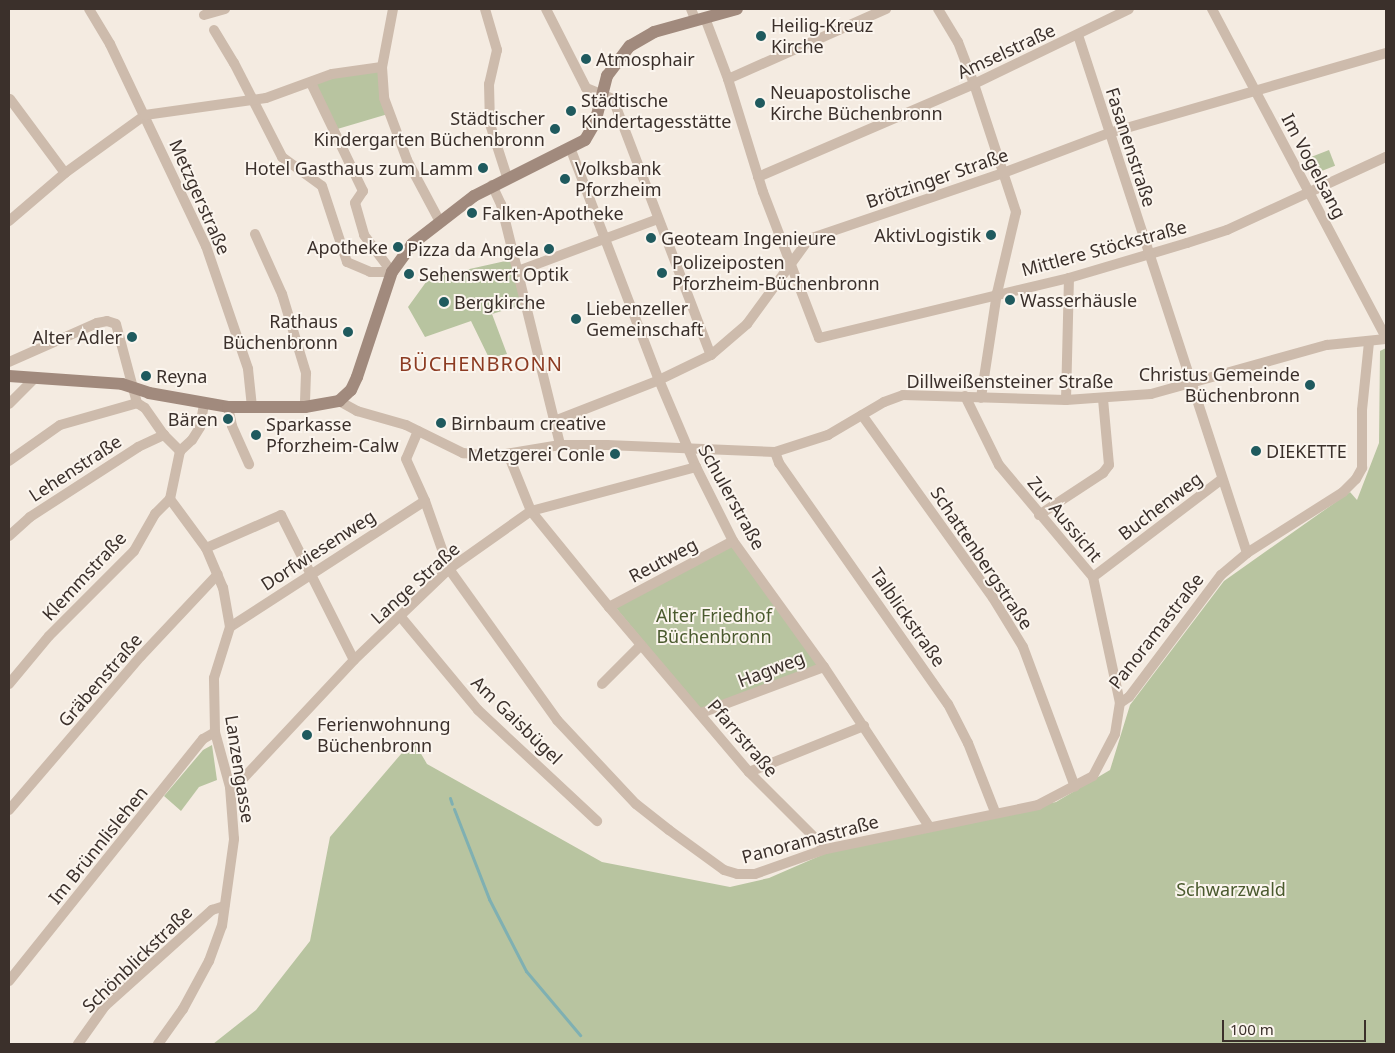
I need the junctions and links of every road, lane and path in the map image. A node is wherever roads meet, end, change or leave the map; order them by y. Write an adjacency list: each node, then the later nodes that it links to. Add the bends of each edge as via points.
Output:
1 (89, 9): 24 (street, Metzgerstraße)
2 (226, 9): 11 (street)
3 (393, 9): 16 (street)
4 (484, 9): 30 (street, via 497,50 489,84 490,124)
5 (546, 9): 21 (street, via 586,88)
6 (737, 9): 12 (main road)
7 (886, 9): 17 (street)
8 (938, 9): 19 (street, via 958,42)
9 (1129, 9): 14 (street, Amselstraße)
10 (1212, 9): 20 (street, Im Vogelsang)
11 (204, 15)
12 (697, 15): 17 (street); 21 (main road, via 654,32 630,46 614,64)
13 (214, 30): 23 (street, via 229,52)
14 (1078, 35): 19 (street, Amselstraße); 25 (street, Fasanenstraße)
15 (1386, 53): 20 (street, Brötzinger Straße)
16 (382, 67): 18 (street, via 332,74); 35 (street, via 388,114 407,160)
17 (728, 79): 31 (street)
18 (311, 83): 23 (street); 42 (street, via 363,191 355,202 364,235)
19 (974, 84): 29 (street); 31 (street, Amselstraße)
20 (1255, 89): 25 (street, Brötzinger Straße); 33 (street, Im Vogelsang)
21 (601, 94): 26 (main road, via 592,131); 34 (street, via 613,99)
22 (10, 99): 28 (street)
23 (252, 100): 24 (street); 42 (street, via 282,157 322,186 347,262 370,272)
24 (145, 114): 28 (street); 64 (street, Metzgerstraße, via 206,246 235,322 248,369)
25 (1109, 133): 29 (street, Brötzinger Straße); 39 (street, Fasanenstraße)
26 (571, 150): 30 (main road); 38 (street, Schulerstraße)
27 (1386, 157): 33 (street, Mittlere Stöckstraße)
28 (65, 172): 36 (street)
29 (1003, 173): 40 (street, Brötzinger Straße, via 809,239); 44 (street, via 1016,212)
30 (507, 177): 32 (main road)
31 (758, 177): 40 (street)
32 (492, 185): 35 (main road); 41 (street, via 501,204)
33 (1309, 191): 39 (street, Mittlere Stöckstraße, via 1227,230); 45 (street, Im Vogelsang)
34 (658, 219): 38 (street); 47 (street)
35 (439, 220): 42 (main road, via 412,244)
36 (9, 221)
37 (255, 234): 63 (street, via 282,294 306,372)
38 (606, 239): 41 (street); 51 (street, Schulerstraße)
39 (1148, 255): 43 (street, Mittlere Stöckstraße); 52 (street, Fasanenstraße)
40 (789, 265): 44 (street, Mittlere Stöckstraße, via 819,338); 47 (street, Brötzinger Straße, via 747,324)
41 (518, 271): 66 (street)
42 (392, 272): 58 (main road, via 357,377 351,390)
43 (1069, 278): 44 (street, Mittlere Stöckstraße); 57 (street)
44 (997, 293): 55 (street)
45 (1386, 339): 46 (street, Dillweißensteiner Straße)
46 (1369, 342): 52 (street, Dillweißensteiner Straße, via 1327,345); 85 (street, Panoramastraße, via 1362,410 1362,468 1343,492)
47 (712, 356): 51 (street, Brötzinger Straße)
48 (9, 362): 53 (street, via 106,321 116,324 119,330)
49 (9, 376): 50 (main road)
50 (34, 378): 53 (main road); 59 (street)
51 (659, 380): 66 (street, Brötzinger Straße); 70 (street, Schulerstraße)
52 (1190, 383): 56 (street, Dillweißensteiner Straße, via 1151,394); 77 (street, Fasanenstraße)
53 (133, 387): 60 (street); 61 (main road)
54 (965, 396): 55 (street, Dillweißensteiner Straße); 65 (street, Dillweißensteiner Straße, via 903,396); 81 (street, Zur Aussicht, via 999,465)
55 (981, 398): 57 (street, Dillweißensteiner Straße)
56 (1103, 399): 57 (street, Dillweißensteiner Straße); 81 (street, via 1109,464 1103,473)
57 (1066, 400)
58 (339, 401): 63 (main road); 67 (street, Dillweißensteiner Straße, via 357,411 406,425)
59 (9, 404)
60 (137, 404): 68 (street, via 152,416); 74 (street, via 60,424)
61 (204, 404): 62 (main road); 71 (street, via 200,426)
62 (228, 407): 64 (main road); 75 (street, via 232,426)
63 (305, 407): 64 (main road)
64 (252, 408)
65 (862, 416): 72 (street, Dillweißensteiner Straße, via 828,435); 104 (street, Schattenbergstraße, via 993,598 1023,648)
66 (552, 422): 69 (street)
67 (418, 432): 73 (street, Dillweißensteiner Straße, via 463,453); 79 (street, Panoramastraße, via 406,459)
68 (164, 435): 71 (street); 82 (street, Lehenstraße, via 138,447 30,517)
69 (560, 445): 70 (street, Dillweißensteiner Straße); 73 (street, Dillweißensteiner Straße)
70 (687, 449): 72 (street, Dillweißensteiner Straße); 76 (street, Schulerstraße)
71 (180, 451): 78 (street)
72 (775, 452): 106 (street, Talblickstraße, via 779,464 948,704 968,743)
73 (508, 454): 80 (street, Pfarrstraße)
74 (9, 461)
75 (249, 464)
76 (696, 467): 80 (street, Lange Straße); 83 (street, Schulerstraße)
77 (1222, 479): 85 (street, Fasanenstraße); 89 (street, Buchenweg)
78 (170, 499): 84 (street); 96 (street, Klemmstraße, via 155,514 134,551 50,636)
79 (425, 501): 86 (street, Panoramastraße); 88 (street, Dorfwiesenweg)
80 (531, 511): 86 (street, Lange Straße); 90 (street, Pfarrstraße)
81 (1039, 515): 89 (street, Zur Aussicht)
82 (9, 536)
83 (733, 541): 90 (street, Reutweg); 95 (street, Schulerstraße)
84 (206, 548): 87 (street); 88 (street, via 281,515)
85 (1247, 553): 98 (street, Panoramastraße, via 1221,575 1129,697)
86 (449, 569): 91 (street, Lange Straße); 109 (street, Panoramastraße, via 557,720 636,804 706,859 737,874 755,874)
87 (218, 574): 92 (street); 105 (street, Gräbenstraße, via 141,656)
88 (308, 574): 92 (street, Dorfwiesenweg); 94 (street)
89 (1093, 578): 98 (street, Zur Aussicht)
90 (609, 607): 93 (street, Pfarrstraße)
91 (400, 616): 94 (street, Lange Straße); 107 (street, Am Gaisbügel, via 478,710)
92 (230, 627): 101 (street, Lanzengasse, via 214,678)
93 (641, 645): 97 (street); 99 (street, Pfarrstraße)
94 (354, 660): 103 (street, Lange Straße, via 238,784)
95 (824, 667): 99 (street, Hagweg); 100 (street, Schulerstraße)
96 (9, 684)
97 (602, 684)
98 (1120, 704): 104 (street, Panoramastraße, via 1114,734 1102,763 1093,776)
99 (700, 713): 102 (street, Pfarrstraße)
100 (864, 726): 102 (street); 108 (street, Schulerstraße)
101 (215, 732): 103 (street, Lanzengasse); 111 (street, Im Brünnlislehen, via 203,739)
102 (749, 772): 109 (street, Pfarrstraße)
103 (230, 787): 110 (street, Lanzengasse, via 234,839)
104 (1075, 787): 106 (street, Panoramastraße, via 1050,801)
105 (9, 810)
106 (995, 812): 108 (street, Panoramastraße)
107 (597, 821)
108 (929, 826): 109 (street, Panoramastraße)
109 (826, 849)
110 (224, 906): 112 (street, Schönblickstraße, via 212,910 105,1006); 113 (street, Lanzengasse, via 222,926 209,961 183,1009)
111 (9, 981)
112 (78, 1044)
113 (158, 1044)

